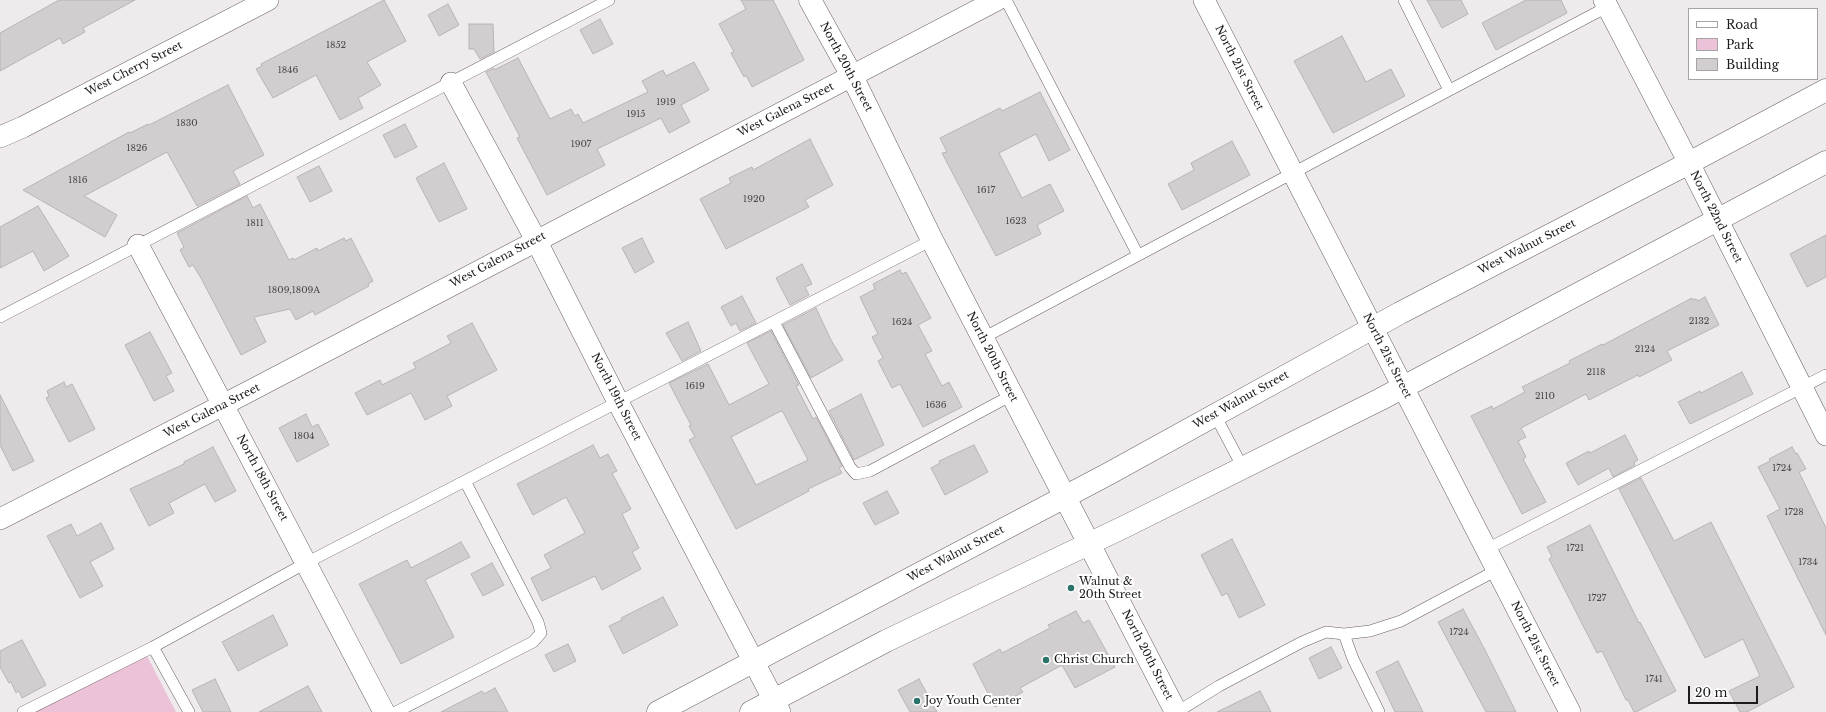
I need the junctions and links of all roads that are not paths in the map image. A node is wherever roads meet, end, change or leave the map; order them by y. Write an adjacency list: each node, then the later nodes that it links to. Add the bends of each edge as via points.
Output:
1 (268, 0): 13 (street, West Cherry Street)
2 (609, 0): 10 (lane)
3 (810, 0): 9 (main road, North 20th Street)
4 (996, 0): 9 (street, West Galena Street)
5 (1006, 0): 21 (lane)
6 (1204, 0): 16 (street, North 21st Street)
7 (1404, 0): 11 (lane)
8 (1606, 4): 11 (lane); 15 (street, North 22nd Street)
9 (852, 76): 18 (street, West Galena Street); 19 (main road, North 20th Street)
10 (451, 83): 18 (street, North 19th Street); 20 (lane)
11 (1449, 90): 16 (lane)
12 (1826, 90): 15 (main road, West Walnut Street)
13 (0, 137)
14 (1826, 162): 17 (main road)
15 (1689, 163): 17 (street, North 22nd Street); 24 (main road, West Walnut Street)
16 (1292, 173): 21 (lane); 24 (street, North 21st Street)
17 (1718, 220): 27 (main road); 28 (street, North 22nd Street)
18 (536, 240): 30 (street, North 19th Street); 31 (street, West Galena Street)
19 (932, 240): 23 (lane); 25 (main road, North 20th Street)
20 (138, 246): 22 (lane); 31 (street, North 18th Street)
21 (1138, 255): 25 (lane)
22 (0, 317)
23 (774, 322): 29 (lane, via 856,474 870,471); 30 (lane)
24 (1372, 328): 27 (street, North 21st Street); 32 (main road, West Walnut Street)
25 (983, 338): 29 (main road, North 20th Street)
26 (1826, 375): 28 (lane)
27 (1403, 387): 34 (main road); 39 (street, North 21st Street)
28 (1802, 388): 33 (street, North 22nd Street); 39 (lane)
29 (1012, 395): 36 (main road, North 20th Street)
30 (618, 402): 35 (lane); 44 (street, North 19th Street)
31 (223, 405): 37 (street, West Galena Street); 40 (street, North 18th Street)
32 (1215, 415): 34 (lane); 36 (main road, West Walnut Street)
33 (1826, 435)
34 (1243, 468): 38 (main road)
35 (465, 482): 40 (lane); 49 (lane, via 538,622 541,633 533,642)
36 (1064, 497): 38 (main road, North 20th Street); 44 (main road, West Walnut Street)
37 (0, 519)
38 (1089, 544): 45 (main road, via 886,641); 52 (main road, North 20th Street)
39 (1486, 549): 41 (street, North 21st Street)
40 (306, 563): 43 (lane); 48 (street, North 18th Street)
41 (1497, 570): 42 (lane, via 1401,621); 54 (street, North 21st Street)
42 (1344, 634): 52 (lane, via 1326,632 1302,642 1219,686); 53 (lane, via 1353,659)
43 (153, 647): 46 (lane); 47 (lane)
44 (754, 661): 45 (street, North 19th Street); 50 (main road, West Walnut Street)
45 (777, 706): 51 (main road)
46 (23, 712)
47 (189, 712)
48 (384, 712)
49 (396, 712)
50 (658, 712)
51 (750, 712)
52 (1177, 712)
53 (1380, 712)
54 (1570, 712)

